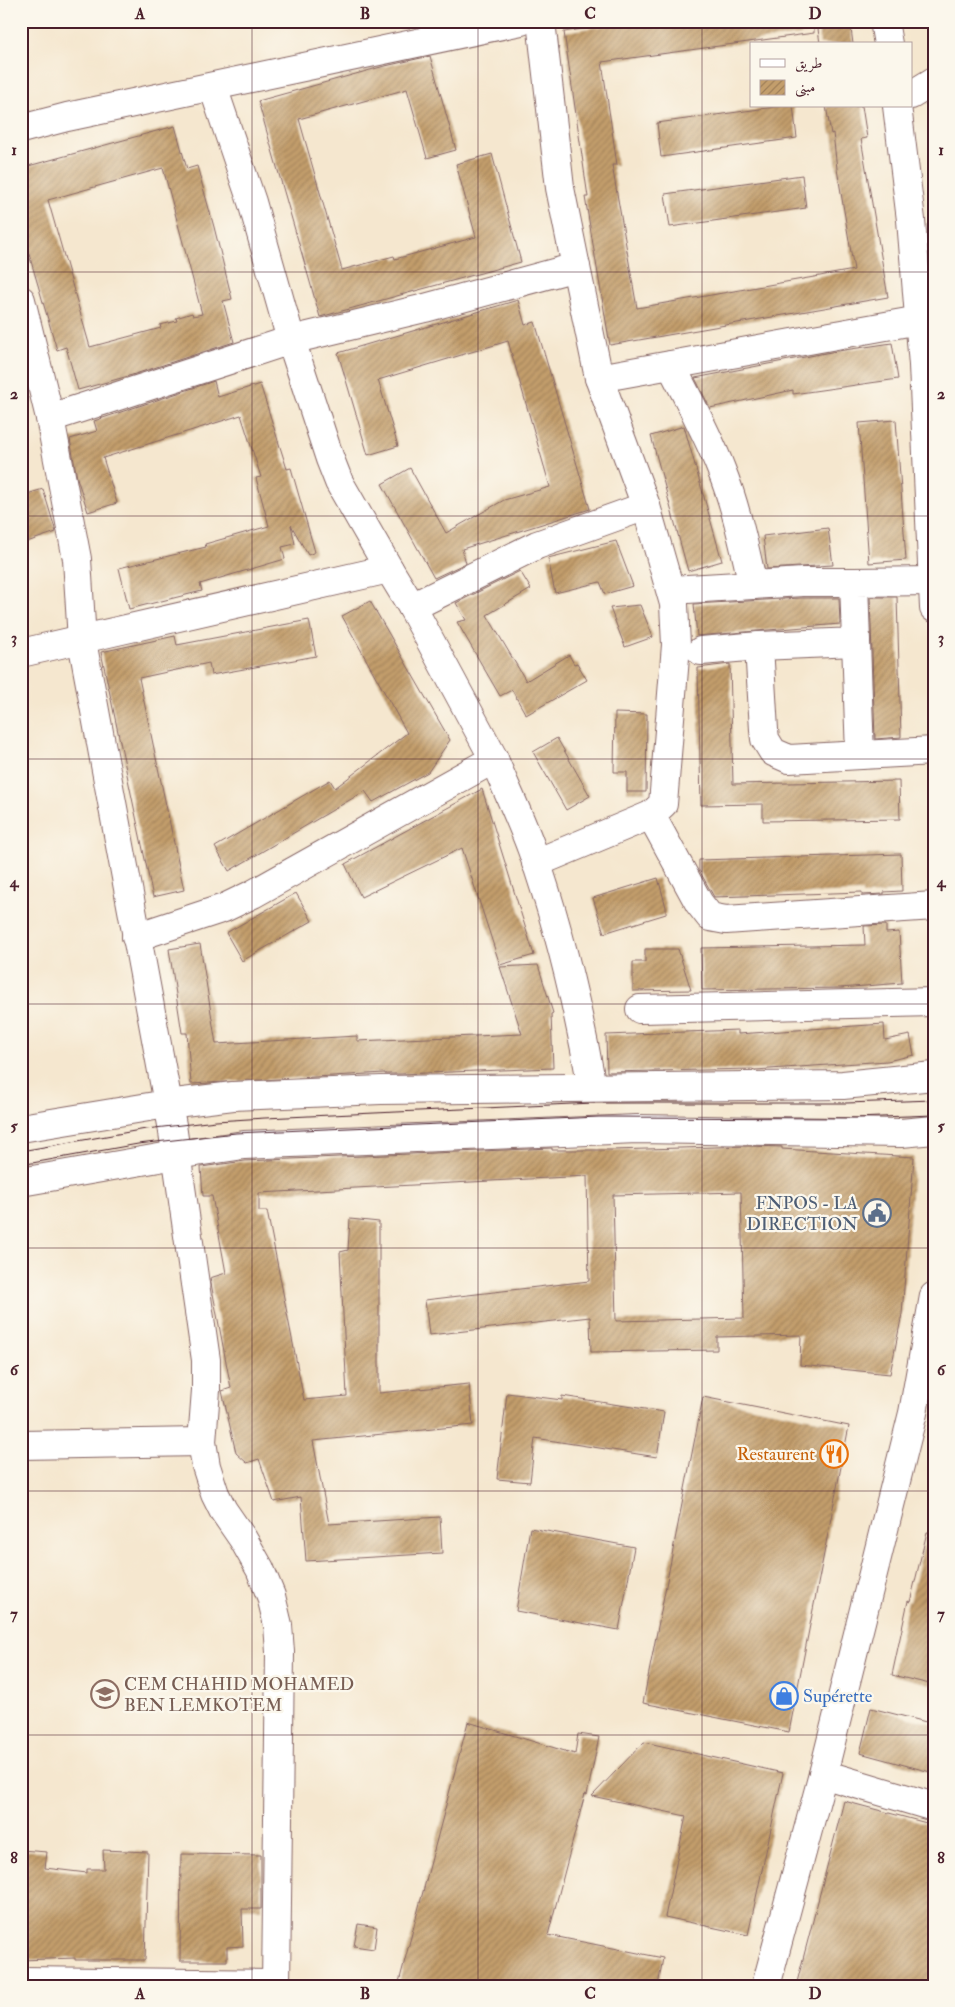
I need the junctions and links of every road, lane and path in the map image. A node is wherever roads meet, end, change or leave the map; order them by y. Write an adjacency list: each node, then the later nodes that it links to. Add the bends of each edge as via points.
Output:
1 (522, 21): 6 (street)
2 (541, 21): 10 (street, via 560,188)
3 (884, 21): 4 (street)
4 (888, 42)
5 (934, 81): 7 (street)
6 (213, 87): 9 (street, via 67,117); 13 (street, via 252,202)
7 (912, 94)
8 (897, 108): 12 (street)
9 (21, 130)
10 (576, 267): 13 (street); 16 (street)
11 (22, 310): 17 (street)
12 (919, 320): 14 (street); 15 (street)
13 (292, 340): 17 (street); 19 (street, via 339,482)
14 (929, 364): 21 (street)
15 (670, 365): 16 (street); 22 (street, via 722,471)
16 (599, 378): 18 (street)
17 (50, 418): 26 (street, via 77,558)
18 (646, 506): 23 (street); 24 (street, via 537,545)
19 (388, 569): 24 (street); 26 (street)
20 (854, 582): 21 (street); 22 (street); 27 (street)
21 (933, 582): 25 (street)
22 (753, 584): 23 (street)
23 (671, 590): 34 (street, via 676,645 665,799)
24 (412, 607): 33 (street)
25 (934, 608)
26 (82, 641): 30 (street); 37 (street)
27 (856, 642): 28 (street); 32 (street)
28 (759, 646): 29 (street); 32 (street, via 764,730 773,752 789,759)
29 (701, 651)
30 (21, 653)
31 (934, 752): 32 (street)
32 (860, 755)
33 (494, 759): 35 (street); 37 (street, via 253,894 224,908)
34 (650, 816): 35 (street); 36 (street, via 699,903 714,918 797,917)
35 (536, 863): 41 (street, via 567,969)
36 (934, 906)
37 (136, 937): 42 (street)
38 (934, 1002): 39 (street)
39 (640, 1009)
40 (934, 1076): 41 (street, via 843,1085)
41 (592, 1087): 42 (street, via 381,1090 233,1096)
42 (166, 1104): 43 (street); 45 (street)
43 (21, 1128)
44 (934, 1130): 45 (street, via 901,1133 636,1129 244,1145)
45 (176, 1155): 46 (street); 48 (street, via 206,1360)
46 (21, 1182)
47 (934, 1296): 50 (street, via 913,1413)
48 (202, 1442): 49 (street); 54 (street, via 215,1494 260,1569 272,1596 278,1625)
49 (21, 1445)
50 (823, 1774): 51 (street); 55 (street)
51 (934, 1807)
52 (21, 1981): 53 (street)
53 (160, 1984): 54 (street)
54 (276, 1985)
55 (766, 1986)

